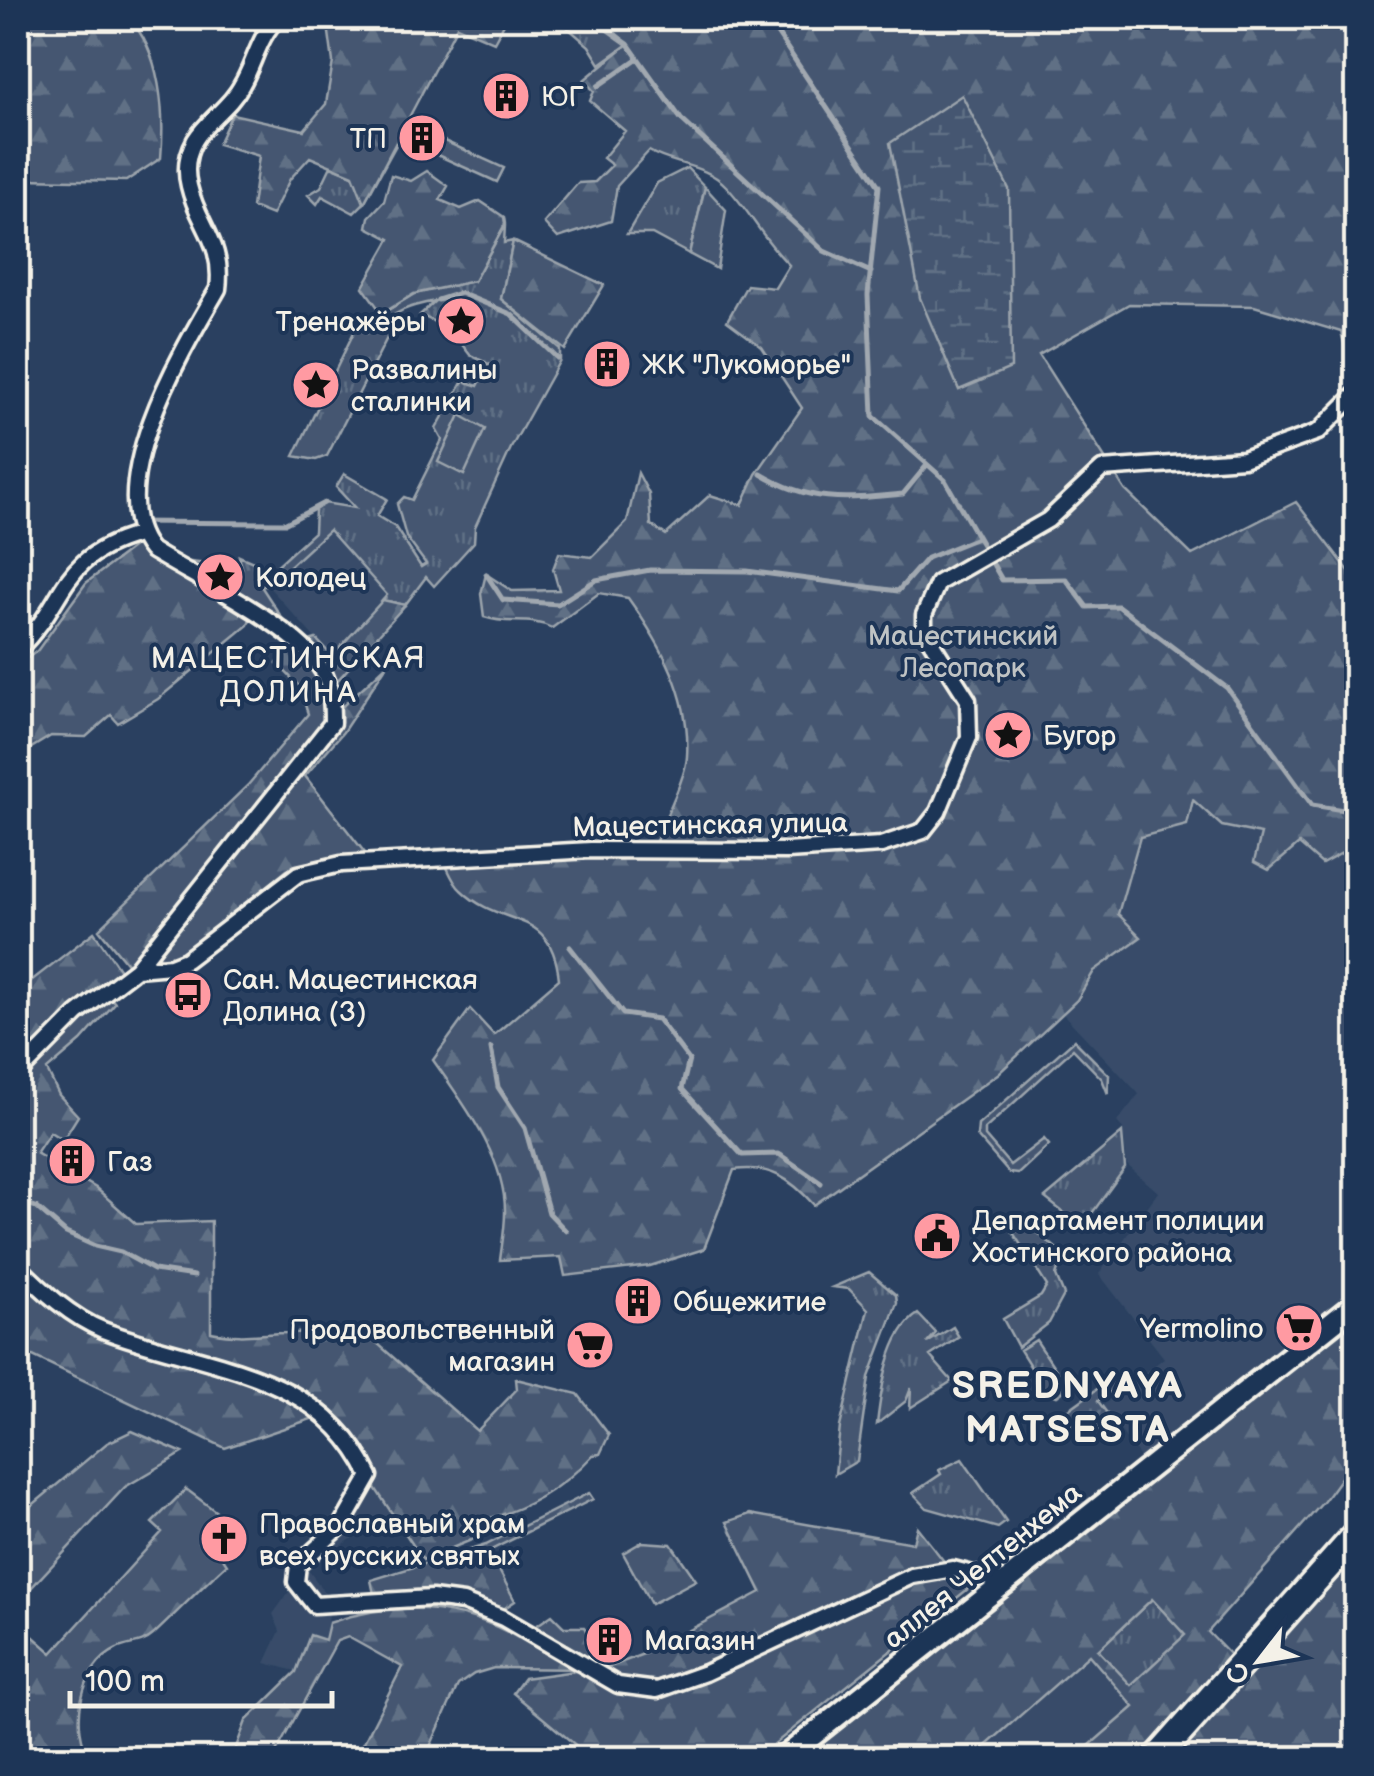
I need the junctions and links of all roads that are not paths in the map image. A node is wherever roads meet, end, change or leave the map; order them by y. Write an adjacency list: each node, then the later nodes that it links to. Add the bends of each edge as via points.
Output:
1 (278, 18): 3 (street, via 241,87 196,139 187,162 189,187 221,267 218,289 157,408 132,495)
2 (1356, 394): 5 (street, Мацестинская улица, via 1318,432 1243,458 1102,469 1048,520 938,584 924,615 928,641 968,700 970,737 938,812 923,830 881,844 787,851 590,850 342,864 298,874 186,960)
3 (138, 534): 4 (street, via 74,567); 5 (street, Мацестинская улица, via 150,550 299,644 322,670 332,696 332,723)
4 (18, 649)
5 (136, 969): 6 (street, Мацестинская улица, via 76,1014)
6 (18, 1074)
7 (18, 1266): 10 (street, via 46,1294 102,1329 235,1366 338,1424 370,1476 342,1525 298,1565 296,1582 314,1605 462,1602 503,1618 618,1685 657,1690 912,1576 953,1569)
8 (1356, 1304): 10 (main road, аллея Челтенхема)
9 (1356, 1535): 12 (highway)
10 (1004, 1582): 11 (main road, аллея Челтенхема)
11 (784, 1758)
12 (1157, 1758)

